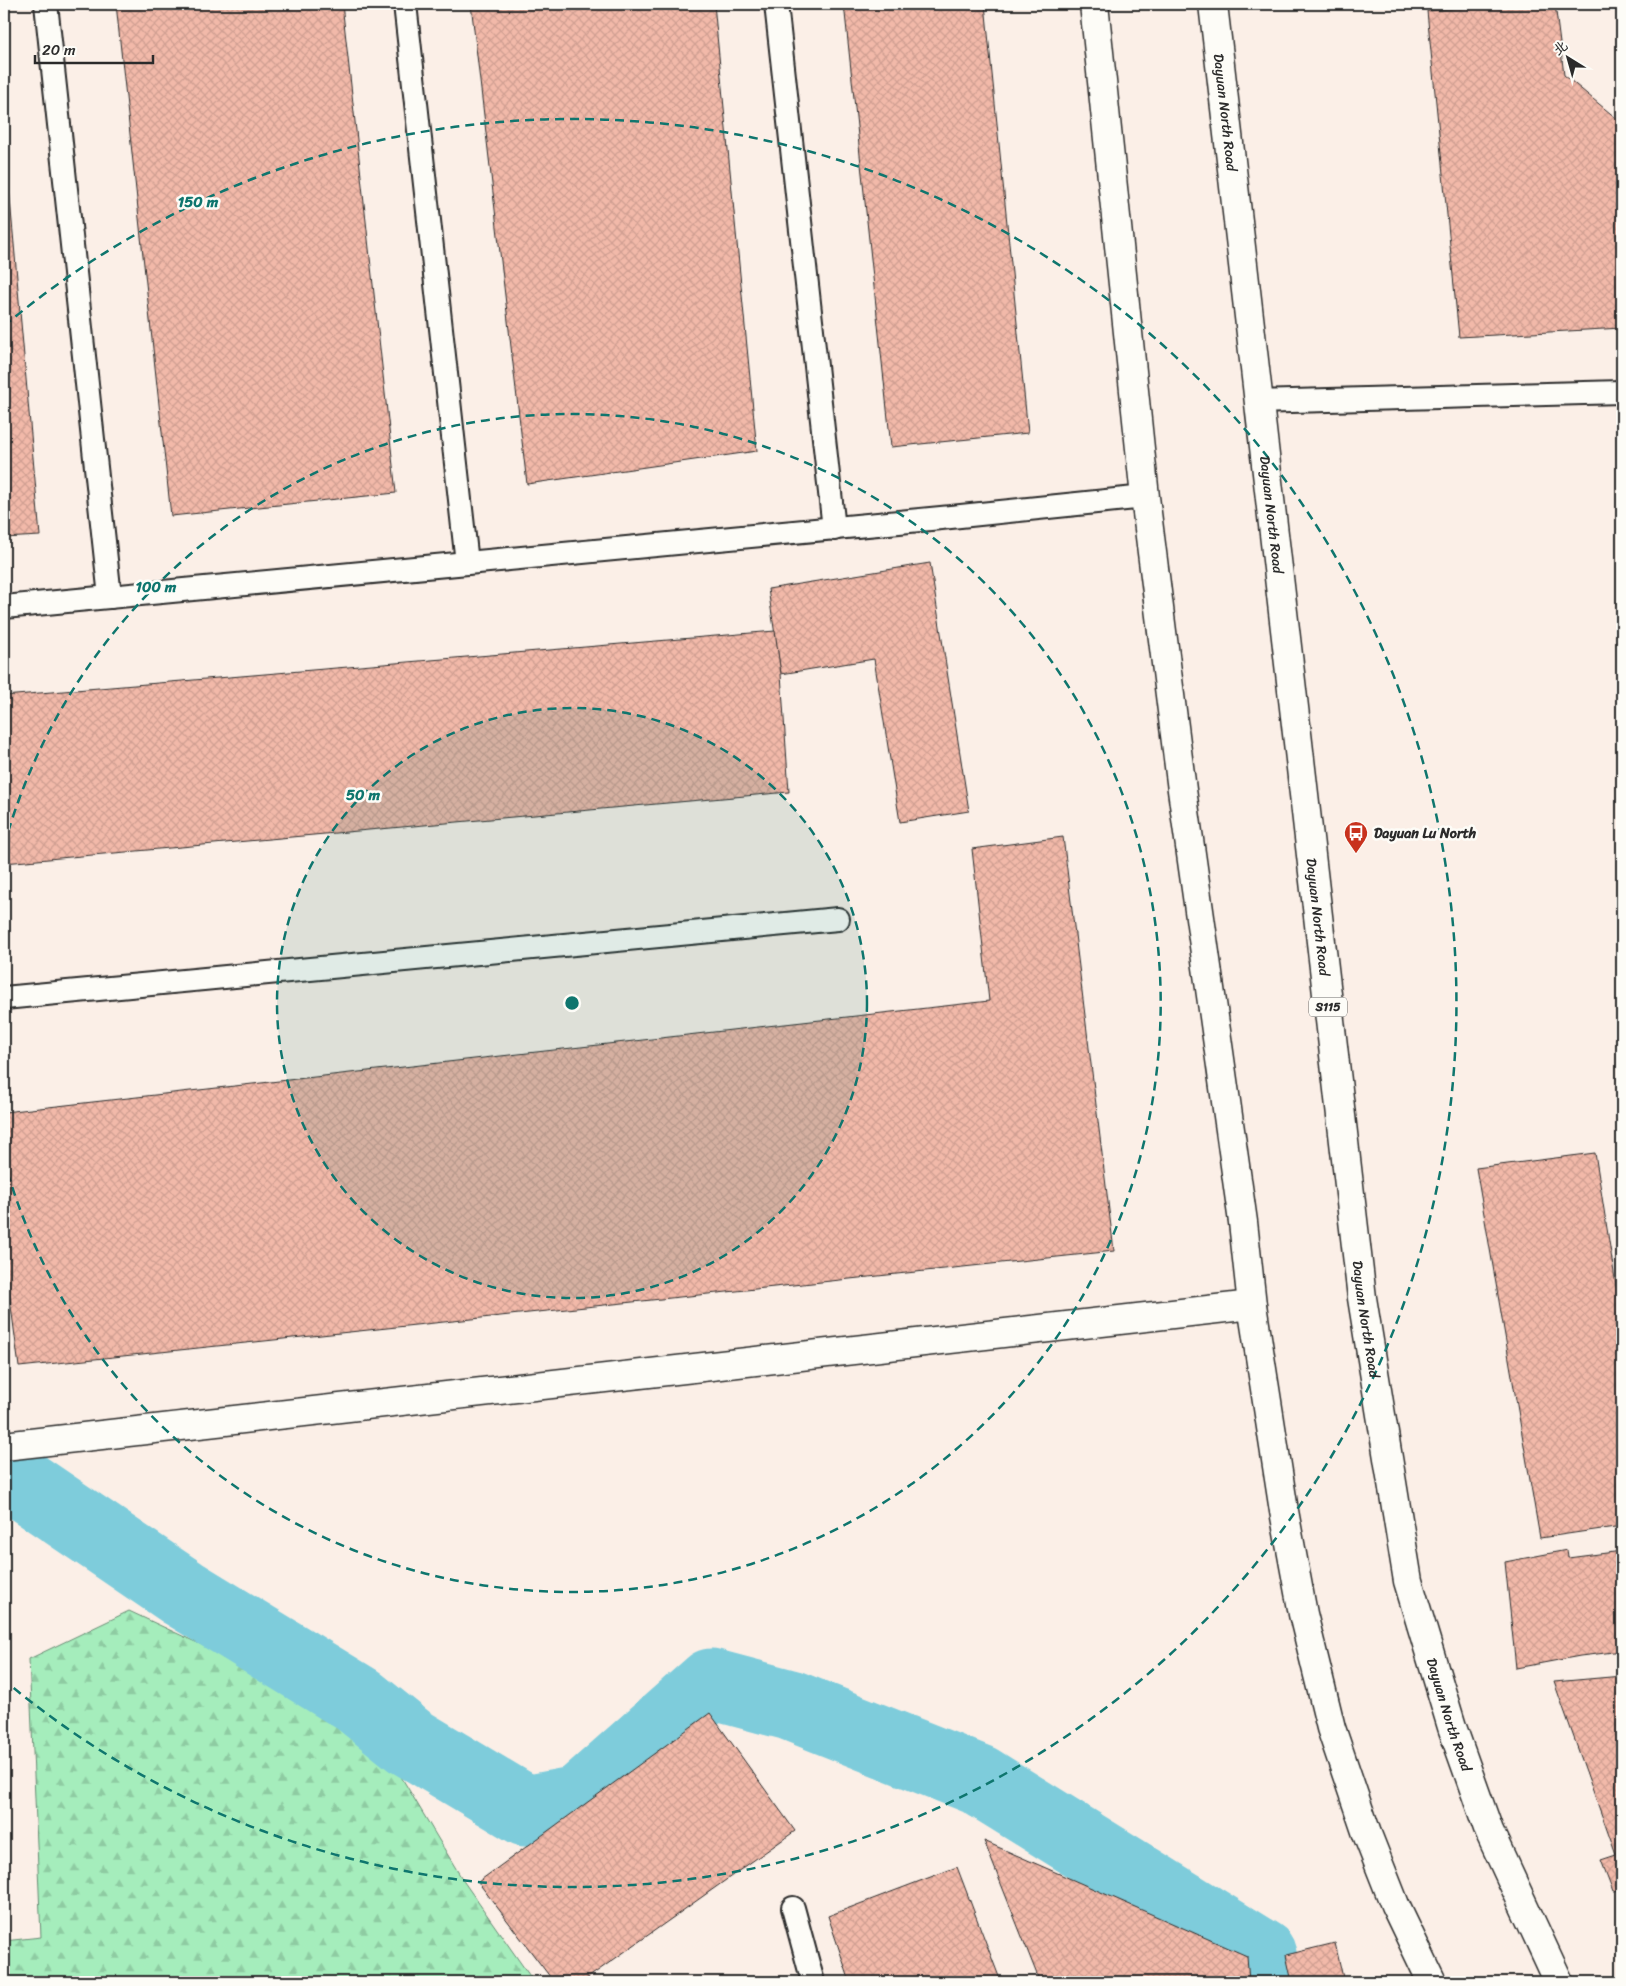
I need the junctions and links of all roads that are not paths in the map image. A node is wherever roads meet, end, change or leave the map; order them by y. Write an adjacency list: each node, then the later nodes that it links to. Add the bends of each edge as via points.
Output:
1 (46, 4): 11 (lane)
2 (404, 4): 10 (lane)
3 (776, 4): 9 (lane)
4 (1094, 4): 8 (main road)
5 (1213, 4): 7 (main road, Dayuan North Road / S115)
6 (1622, 392): 7 (lane)
7 (1259, 402): 20 (main road, Dayuan North Road / S115, via 1362,1298 1408,1581 1452,1727 1489,1831)
8 (1146, 497): 9 (lane); 15 (main road)
9 (834, 529): 10 (lane)
10 (467, 563): 11 (lane)
11 (110, 597): 12 (lane)
12 (4, 607)
13 (838, 919): 14 (lane)
14 (4, 998)
15 (1252, 1305): 16 (main road); 19 (main road, via 1303,1614 1331,1728 1367,1834)
16 (4, 1446)
17 (793, 1908): 18 (lane)
18 (813, 1982)
19 (1432, 1982)
20 (1559, 1982)

